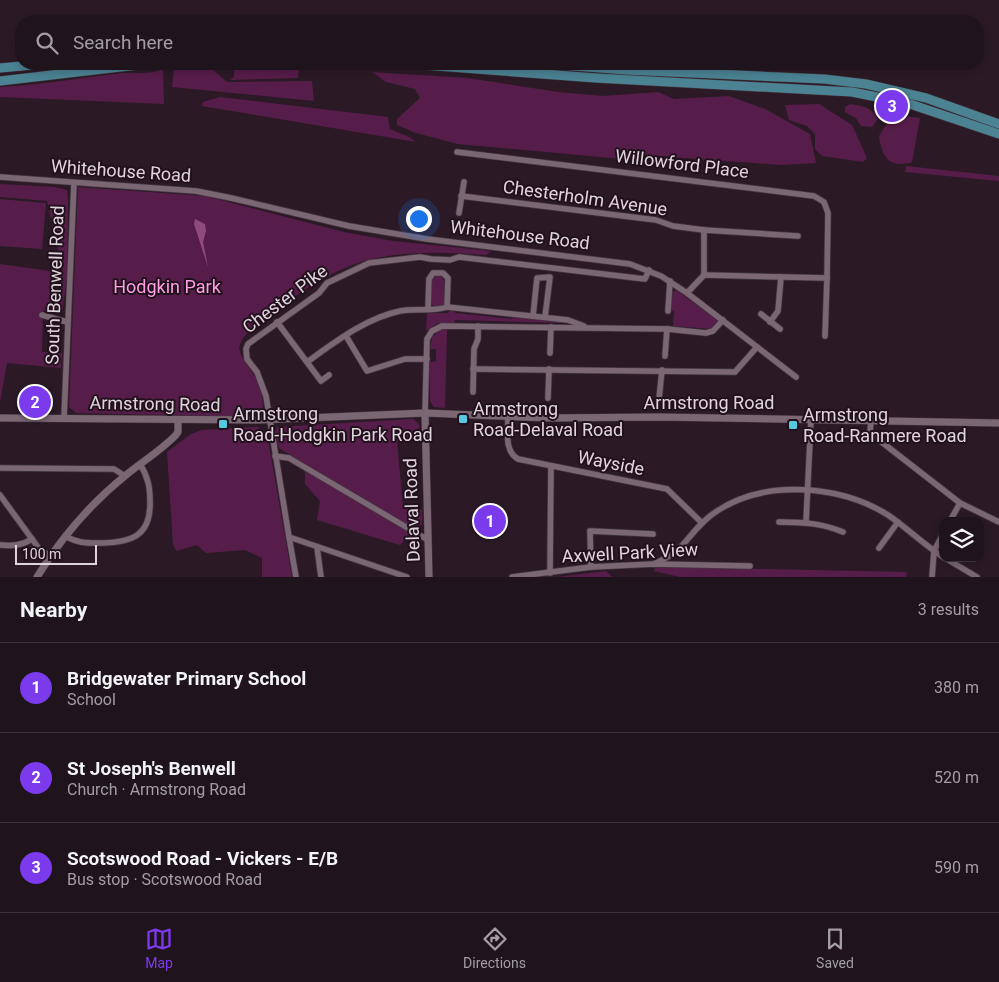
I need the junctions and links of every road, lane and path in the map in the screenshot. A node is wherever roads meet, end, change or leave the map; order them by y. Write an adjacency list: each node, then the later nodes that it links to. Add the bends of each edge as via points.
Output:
1 (15, 67): 2 (main road)
2 (0, 68)
3 (94, 70): 6 (main road)
4 (490, 70): 8 (main road, via 852,92 914,105)
5 (658, 70): 7 (main road, via 866,84 926,98)
6 (0, 81)
7 (999, 124)
8 (999, 134)
9 (457, 152): 20 (street, Willowford Place, via 814,196 824,202 828,212)
10 (0, 177): 11 (street, Whitehouse Road)
11 (74, 182): 17 (street, Whitehouse Road, via 196,191 349,226 630,264); 31 (street, South Benwell Road)
12 (464, 182): 13 (street)
13 (461, 196): 14 (street); 15 (street, Chesterholm Avenue, via 656,220)
14 (459, 213)
15 (704, 230): 16 (street, Chesterholm Avenue); 18 (street)
16 (798, 236)
17 (649, 270): 21 (street, Whitehouse Road); 32 (street, Chester Pike, via 645,279 459,257 441,260 420,257 369,263 327,283 319,293)
18 (704, 275): 19 (street); 22 (street)
19 (780, 277): 20 (street); 33 (street, via 778,311)
20 (827, 278): 40 (street, Willowford Place)
21 (670, 281): 22 (street, Whitehouse Road); 25 (street)
22 (687, 292): 30 (street, Whitehouse Road)
23 (447, 307): 24 (street); 24 (street, via 448,278 443,273 433,273 429,279); 28 (street)
24 (428, 309): 39 (street, via 384,316)
25 (668, 311)
26 (761, 314): 33 (street)
27 (42, 315): 31 (street)
28 (532, 316): 29 (street); 29 (street, via 537,278 543,276 550,278)
29 (546, 317): 36 (street, via 568,320)
30 (723, 320): 37 (street, via 713,331 706,333); 41 (street, Whitehouse Road)
31 (67, 322): 57 (street, South Benwell Road)
32 (277, 322): 45 (street); 60 (street, Chester Pike, via 246,349 247,359 258,372 266,396)
33 (770, 322): 38 (street)
34 (478, 326): 35 (street); 44 (street, via 437,328 427,339); 46 (street)
35 (551, 327): 36 (street); 42 (street)
36 (588, 328): 37 (street)
37 (667, 329): 43 (street)
38 (780, 329)
39 (346, 336): 44 (street, via 367,371 405,359); 45 (street)
40 (825, 336)
41 (757, 347): 48 (street, via 735,372); 50 (street, Whitehouse Road)
42 (550, 353)
43 (665, 356)
44 (427, 359): 54 (street)
45 (307, 362): 49 (street, via 321,381)
46 (473, 369): 47 (street); 51 (street)
47 (549, 369): 48 (street); 52 (street)
48 (663, 370): 53 (street)
49 (329, 375)
50 (796, 377)
51 (473, 392)
52 (548, 398)
53 (659, 399)
54 (425, 413): 55 (street, Armstrong Road); 60 (street, Armstrong Road); 82 (street, Delaval Road)
55 (508, 417): 58 (street, Armstrong Road); 65 (street, Wayside, via 508,450 511,455)
56 (0, 418): 57 (street, Armstrong Road)
57 (64, 418): 59 (street, Armstrong Road)
58 (811, 419): 61 (street, Armstrong Road); 68 (street)
59 (178, 420): 60 (street, Armstrong Road); 64 (street, via 175,436)
60 (268, 420): 63 (street)
61 (871, 420): 62 (street, Armstrong Road); 70 (street, via 870,433)
62 (999, 422)
63 (275, 456): 80 (street); 82 (street, via 289,458)
64 (140, 464): 67 (street); 79 (street, via 150,488 150,516 144,530 124,542 79,543)
65 (551, 466): 72 (street, Wayside, via 667,489); 96 (street)
66 (0, 468): 67 (street, via 114,469)
67 (125, 476): 79 (street, via 80,517)
68 (808, 490): 72 (street, via 758,494 719,510); 74 (street); 75 (street, via 866,504)
69 (1, 498): 81 (street)
70 (960, 503): 71 (street); 76 (street)
71 (952, 517)
72 (701, 522): 87 (street)
73 (779, 522): 74 (street)
74 (806, 522): 77 (street)
75 (898, 522): 86 (street); 88 (street)
76 (999, 522)
77 (843, 532)
78 (653, 534): 95 (street, via 590,531)
79 (65, 536): 90 (street)
80 (289, 537): 85 (street); 98 (street)
81 (32, 539): 84 (street, via 25,544); 90 (street, via 40,550)
82 (428, 540): 101 (street, Delaval Road)
83 (939, 542): 88 (street)
84 (0, 546)
85 (317, 547): 99 (street); 100 (street)
86 (880, 548)
87 (679, 550): 92 (street); 93 (street)
88 (934, 551): 89 (street); 103 (street)
89 (939, 554)
90 (50, 556): 97 (street)
91 (951, 562): 104 (street)
92 (654, 564): 93 (street, Axwell Park View); 95 (street, Axwell Park View)
93 (674, 564): 94 (street, Axwell Park View)
94 (750, 566)
95 (592, 568): 96 (street, Axwell Park View)
96 (550, 573): 102 (street, Axwell Park View)
97 (37, 577)
98 (296, 577)
99 (322, 577)
100 (407, 577)
101 (429, 577)
102 (512, 577)
103 (932, 577)
104 (977, 577)

